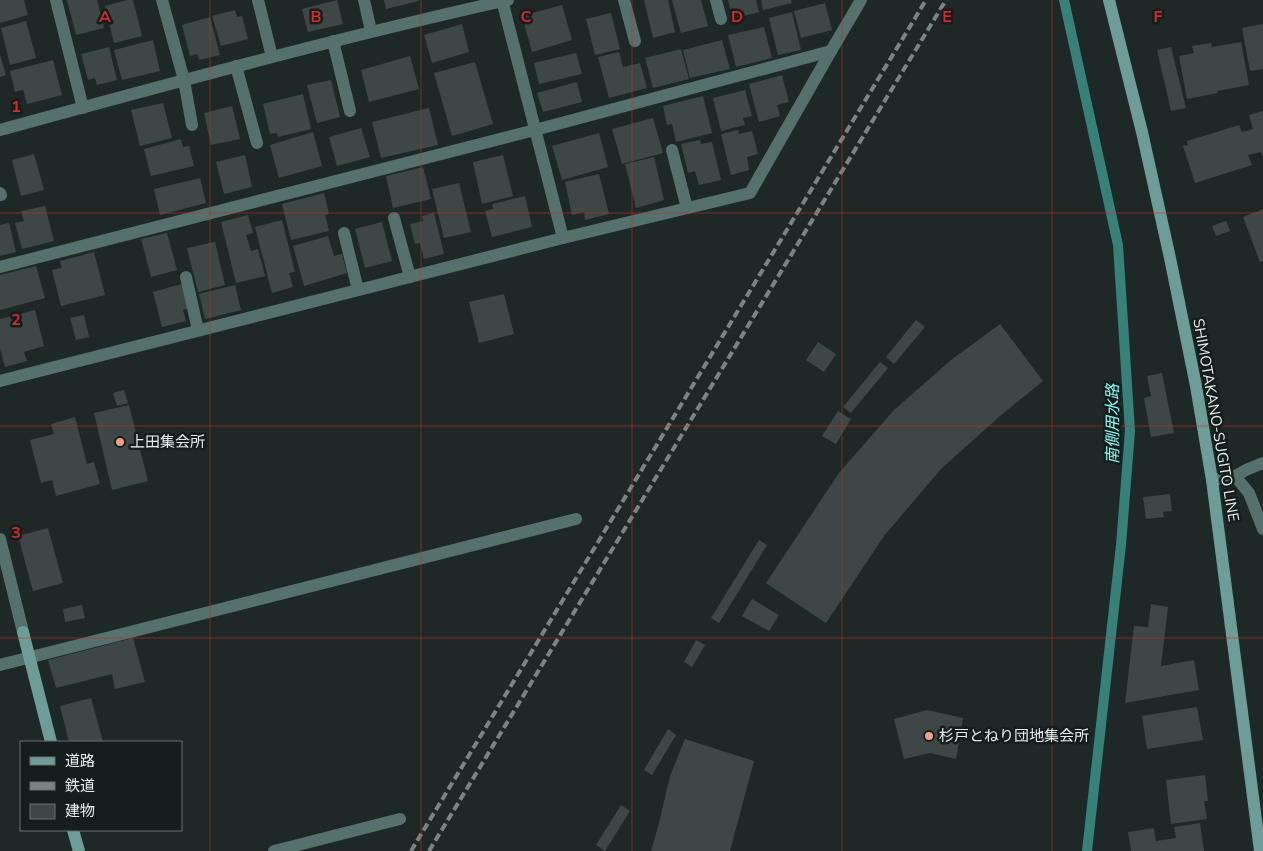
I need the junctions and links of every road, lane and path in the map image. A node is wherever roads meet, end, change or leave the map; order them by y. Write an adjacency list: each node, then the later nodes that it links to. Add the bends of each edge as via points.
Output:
1 (56, 0): 18 (street)
2 (162, 0): 17 (street)
3 (258, 0): 15 (street)
4 (364, 0): 11 (street)
5 (504, 0): 11 (street); 22 (street)
6 (624, 0): 13 (street)
7 (716, 0): 10 (street)
8 (861, 0): 14 (street)
9 (1109, 0): 37 (main road, SHIMOTAKANO-SUGITO LINE, via 1170,258)
10 (721, 19)
11 (371, 31): 12 (street)
12 (333, 41): 15 (street); 19 (street)
13 (635, 41)
14 (830, 51): 22 (street); 25 (street, via 750,193)
15 (272, 57): 16 (street)
16 (236, 66): 17 (street); 23 (street)
17 (184, 80): 18 (street); 20 (street)
18 (83, 108): 21 (street)
19 (350, 111)
20 (192, 124)
21 (0, 130)
22 (535, 130): 28 (street); 29 (street)
23 (257, 143)
24 (672, 150): 25 (street)
25 (687, 208): 28 (street)
26 (394, 218): 31 (street)
27 (344, 233): 32 (street)
28 (563, 238): 31 (street)
29 (0, 267)
30 (186, 277): 33 (street)
31 (410, 277): 32 (street)
32 (358, 290): 33 (street)
33 (198, 330): 34 (street)
34 (0, 381)
35 (1263, 463): 36 (street)
36 (1235, 476): 37 (street); 39 (street, via 1249,494)
37 (1212, 480): 49 (main road, SHIMOTAKANO-SUGITO LINE)
38 (576, 519): 42 (street)
39 (1263, 530)
40 (0, 539): 41 (street)
41 (23, 632): 42 (main road)
42 (30, 657): 43 (street); 44 (main road)
43 (0, 665)
44 (51, 741)
45 (400, 819): 48 (street)
46 (73, 831): 47 (main road)
47 (79, 851)
48 (274, 851)
49 (1260, 851)

